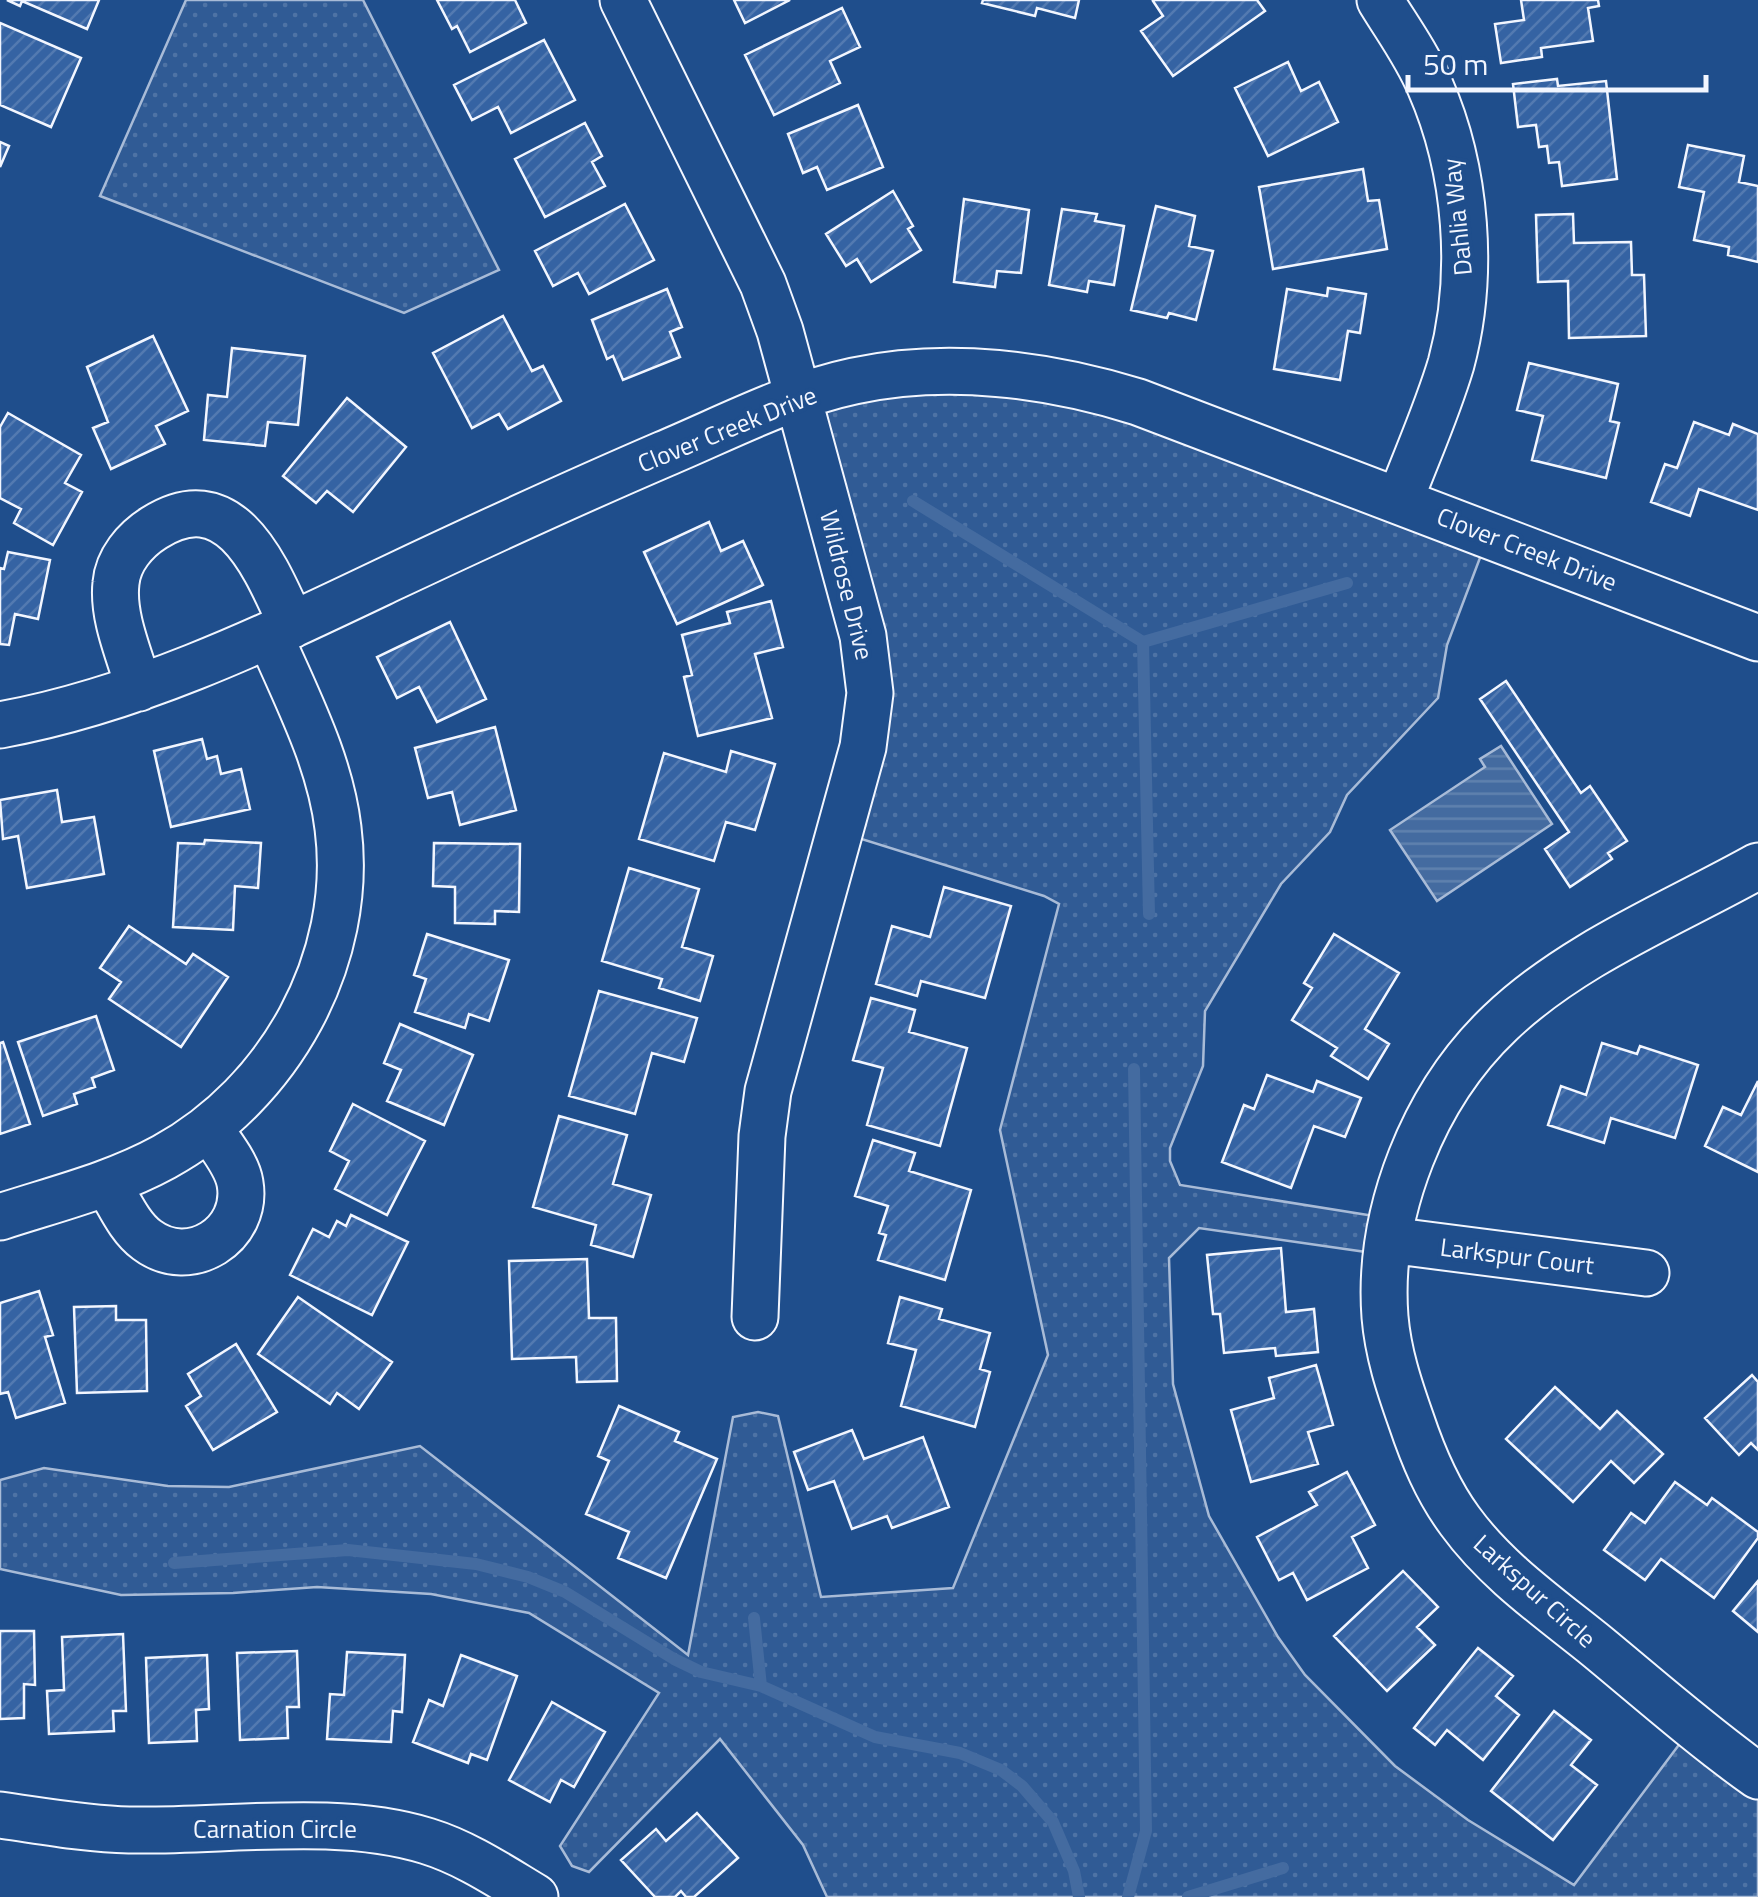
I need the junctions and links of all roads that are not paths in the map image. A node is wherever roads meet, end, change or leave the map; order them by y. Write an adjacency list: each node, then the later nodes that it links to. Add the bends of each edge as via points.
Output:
1 (623, 0): 3 (street, Wildrose Drive, via 763,284)
2 (1380, 0): 4 (street, Dahlia Way, via 1436,100 1459,195 1464,263 1451,362)
3 (796, 398): 4 (street, Clover Creek Drive, via 856,380 910,374 976,372 1057,381 1138,402); 5 (street, Clover Creek Drive, via 543,506); 15 (street, Wildrose Drive, via 855,601 870,694 862,748 768,1091)
4 (1400, 500): 6 (street, Clover Creek Drive)
5 (281, 630): 7 (street, Clover Creek Drive); 7 (street, via 263,562 235,528 202,515 158,525 126,554 116,583); 10 (street, via 334,804 340,856 336,915 314,990 293,1032 258,1082)
6 (1758, 638)
7 (139, 688): 8 (street, Clover Creek Drive)
8 (0, 724)
9 (1758, 866): 13 (street, Larkspur Circle, via 1598,953 1488,1034 1448,1086 1418,1143)
10 (210, 1128): 11 (street); 11 (street, via 236,1170 241,1193 232,1224 206,1248 178,1252 149,1242)
11 (108, 1182): 12 (street)
12 (0, 1216)
13 (1389, 1240): 14 (street, Larkspur Court); 16 (street, Larkspur Circle, via 1385,1315 1395,1373 1426,1464 1458,1519 1506,1572)
14 (1646, 1273)
15 (756, 1317)
16 (1758, 1776)
17 (0, 1815): 18 (street, Carnation Circle, via 128,1830 385,1831 464,1856)
18 (535, 1897)

